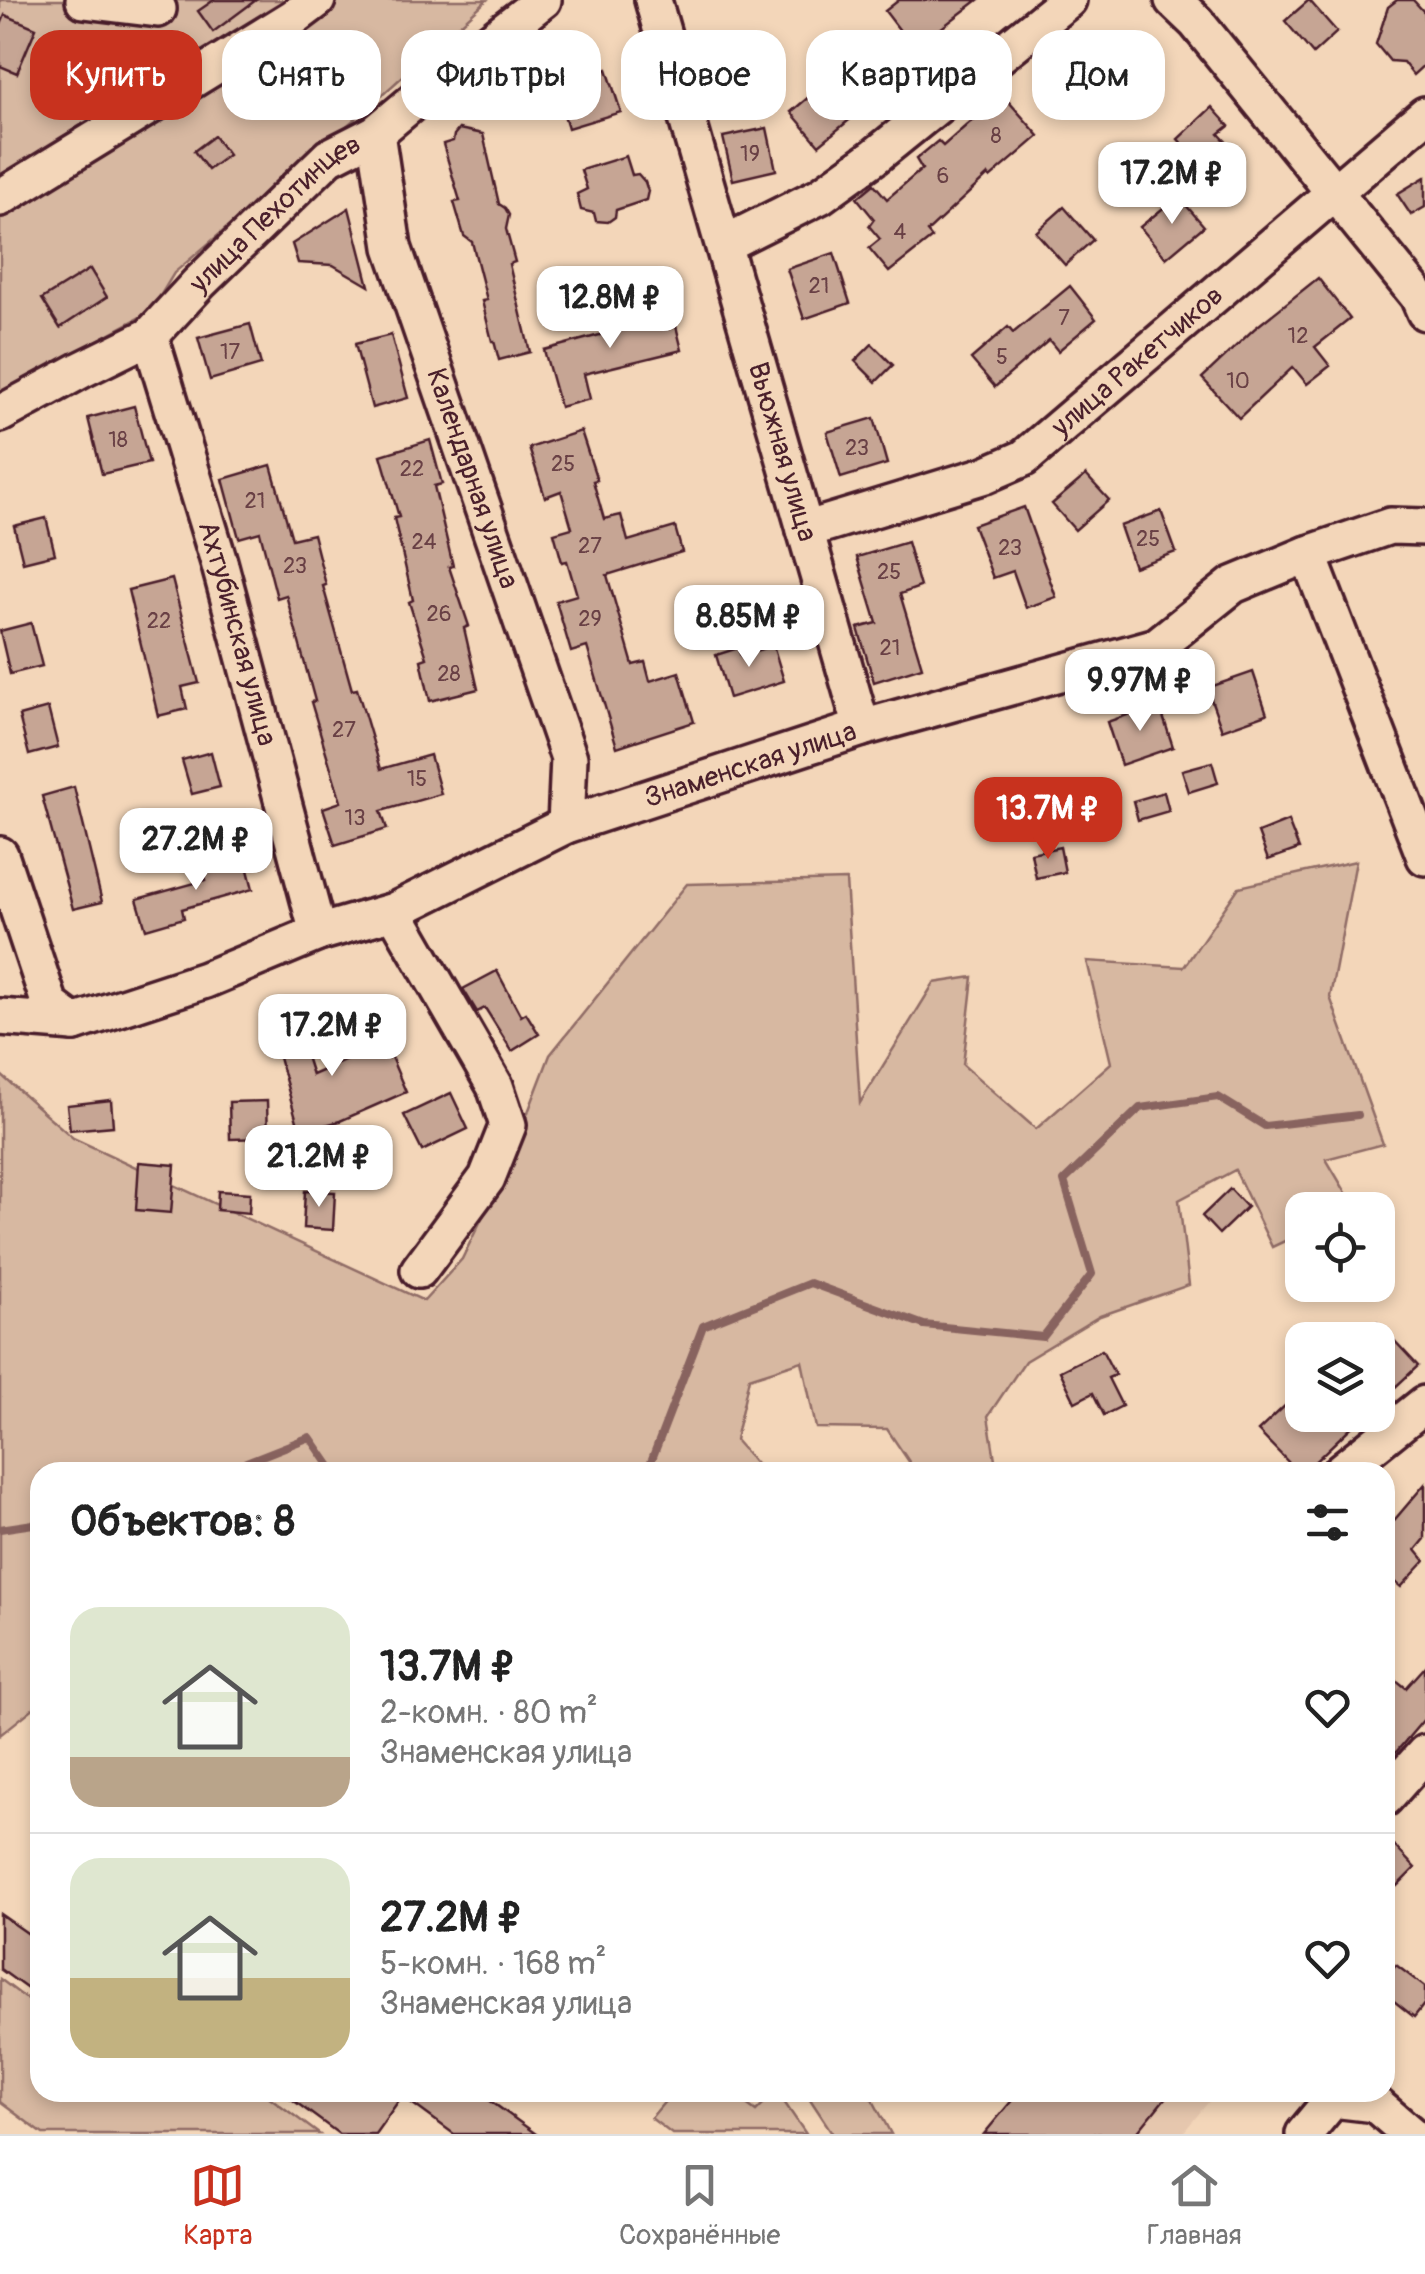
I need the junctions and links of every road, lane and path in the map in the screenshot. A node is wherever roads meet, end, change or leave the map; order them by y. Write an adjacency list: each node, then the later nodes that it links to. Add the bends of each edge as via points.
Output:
1 (84, 0): 7 (street)
2 (317, 0): 11 (street)
3 (544, 0): 9 (street, улица Пехотинцев)
4 (653, 0): 12 (street, Вьюжная улица)
5 (1068, 0): 12 (street, via 820,196)
6 (1174, 0): 10 (street)
7 (158, 9)
8 (1425, 116): 10 (street, улица Ракетчиков)
9 (376, 133): 14 (street, улица Пехотинцев, via 329,157); 21 (street, Календарная улица, via 393,247 569,758)
10 (1334, 192): 13 (street); 18 (street, улица Ракетчиков, via 1024,458 986,476)
11 (0, 198)
12 (724, 244): 18 (street, Вьюжная улица)
13 (1425, 312)
14 (150, 336): 15 (street, улица Пехотинцев); 25 (street, Ахтубинская улица, via 219,562)
15 (0, 414)
16 (1425, 500): 17 (street, Знаменская улица)
17 (1408, 527): 19 (street, Знаменская улица)
18 (805, 530): 20 (street, Вьюжная улица)
19 (1308, 554): 20 (street, Знаменская улица, via 1234,585 1157,646); 23 (street)
20 (862, 728): 21 (street, Знаменская улица)
21 (566, 825): 24 (street, Знаменская улица)
22 (0, 855): 27 (street, via 50,1005)
23 (1425, 857)
24 (394, 910): 25 (street, Знаменская улица); 28 (street, via 494,1086 508,1125 488,1178)
25 (318, 933): 27 (street, Знаменская улица)
26 (0, 1017): 27 (street)
27 (74, 1023)
28 (420, 1270)
29 (1425, 1404): 30 (street)
30 (1352, 1462)
31 (1425, 1753): 32 (street)
32 (1395, 1787)
33 (1331, 2102): 35 (street)
34 (1361, 2102): 36 (street, via 1375,2104)
35 (1304, 2134)
36 (1410, 2134)

